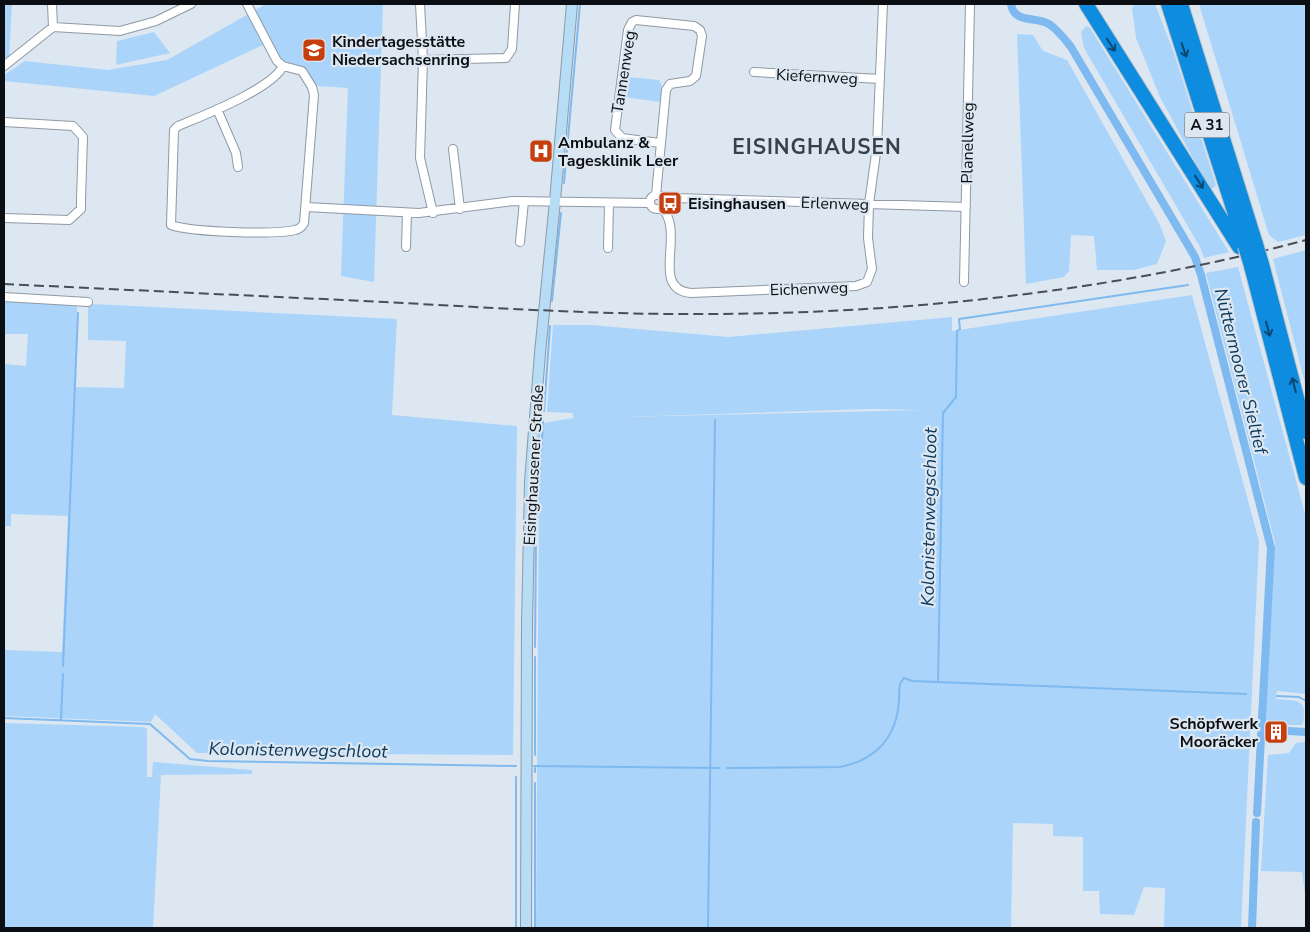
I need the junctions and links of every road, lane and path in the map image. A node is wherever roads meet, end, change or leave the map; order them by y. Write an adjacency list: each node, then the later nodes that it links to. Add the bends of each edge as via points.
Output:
1 (52, 4): 12 (street)
2 (191, 4): 12 (street, via 156,21 126,30)
3 (247, 4): 15 (street, via 277,61)
4 (420, 4): 13 (street)
5 (515, 4): 13 (street, via 512,49 506,58)
6 (572, 4): 26 (street, Eisinghausener Straße)
7 (883, 4): 17 (street, Eichenweg)
8 (970, 4): 31 (street, Planellweg)
9 (1086, 4): 40 (highway, one-way to 40)
10 (1168, 4): 40 (highway, A 31, one-way to 40)
11 (1181, 4): 40 (highway, A 31)
12 (53, 27): 14 (street)
13 (423, 60): 34 (street, via 420,158)
14 (4, 66)
15 (283, 66): 18 (street, via 276,76 255,90); 30 (street, via 302,71 314,90)
16 (754, 72): 17 (street, Kiefernweg)
17 (880, 79): 29 (street, Eichenweg)
18 (217, 109): 22 (street, via 236,153); 30 (street, via 174,130 171,225 235,232 285,232 302,226)
19 (4, 122): 36 (street, via 74,126 83,136 80,209 74,217 70,220)
20 (660, 143): 20 (street, Tannenweg, via 666,90 670,84 690,81 696,76 702,36 694,26 636,20 628,30 615,130 622,138); 23 (street, Tannenweg)
21 (453, 149): 33 (street)
22 (238, 168)
23 (656, 195): 28 (street); 32 (street, via 664,200)
24 (675, 198): 29 (street, Erlenweg)
25 (524, 201): 26 (street); 33 (street); 37 (street)
26 (556, 201): 27 (street); 46 (street, Eisinghausener Straße, via 530,482)
27 (610, 202): 28 (street); 39 (street)
28 (650, 203): 32 (street, via 654,209)
29 (869, 204): 31 (street, Erlenweg); 32 (street, Eichenweg, via 868,238 872,269 864,284 691,293 678,291 671,281 671,226)
30 (306, 207): 35 (street)
31 (966, 207): 41 (street, Planellweg)
32 (662, 208)
33 (460, 209): 34 (street)
34 (433, 212): 35 (street)
35 (407, 213): 38 (street)
36 (4, 218)
37 (520, 242)
38 (406, 247)
39 (608, 248)
40 (1250, 254): 44 (highway, A 31, one-way to 40); 45 (highway, A 31, one-way to 45)
41 (964, 282)
42 (4, 297): 43 (street)
43 (88, 302)
44 (1306, 432)
45 (1306, 478)
46 (526, 928)

